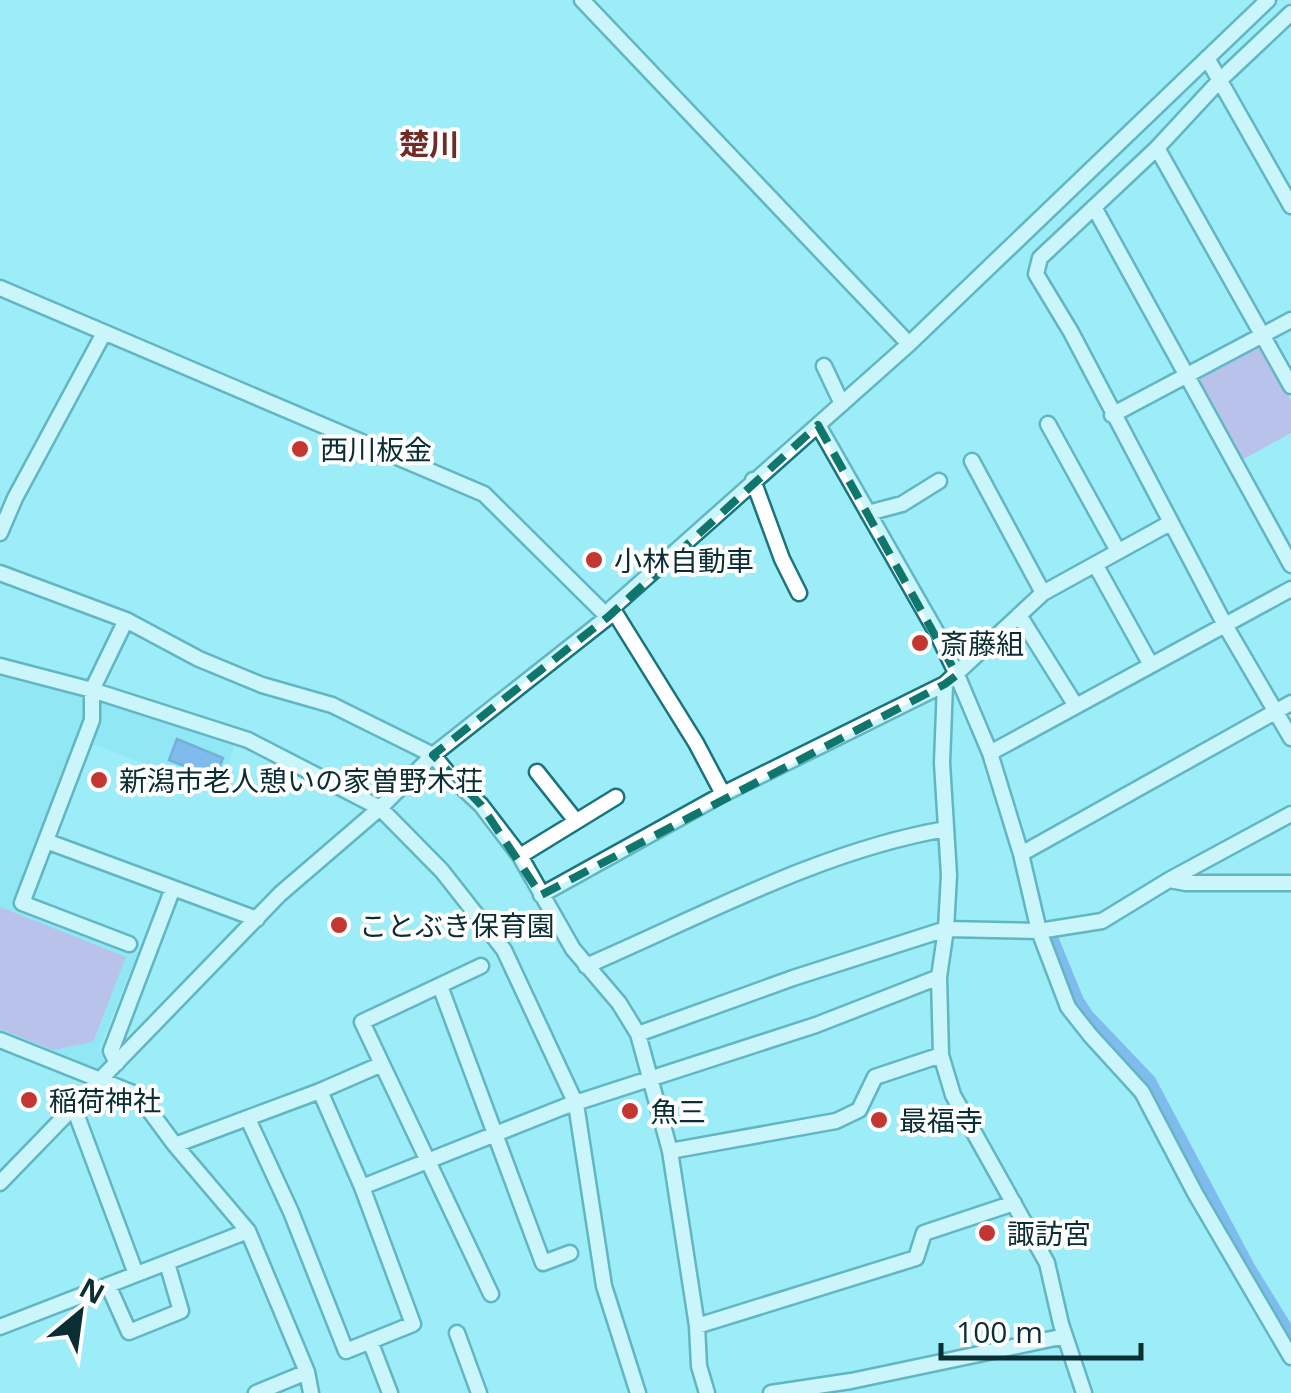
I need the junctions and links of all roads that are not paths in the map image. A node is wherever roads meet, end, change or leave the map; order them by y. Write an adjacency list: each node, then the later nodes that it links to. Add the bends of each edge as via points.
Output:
1 (582, 0): 13 (street)
2 (1268, 0): 4 (street)
3 (1291, 13): 5 (street)
4 (1207, 58): 5 (street); 13 (street)
5 (1221, 79): 6 (street); 7 (street)
6 (1157, 148): 8 (street); 12 (street)
7 (1291, 206)
8 (1094, 207): 15 (street); 18 (street, via 1040,258 1036,274)
9 (0, 288): 11 (street)
10 (1291, 320): 12 (street)
11 (104, 333): 26 (street); 34 (street, via 484,494)
12 (1264, 335): 15 (street); 16 (street)
13 (910, 344): 17 (street)
14 (824, 366): 17 (street)
15 (1185, 375): 18 (street); 29 (street)
16 (1291, 386)
17 (842, 404): 20 (street)
18 (1112, 415): 25 (street)
19 (1048, 424): 27 (street)
20 (818, 425): 22 (street); 24 (street)
21 (972, 461): 32 (street)
22 (753, 480): 33 (street); 34 (street)
23 (939, 481): 24 (street, via 902,504)
24 (868, 513): 40 (street, via 938,635)
25 (1170, 523): 27 (street); 37 (street)
26 (0, 533)
27 (1118, 551): 28 (street)
28 (1095, 564): 32 (street); 38 (street)
29 (1291, 565)
30 (0, 573): 36 (street)
31 (1291, 589): 37 (street)
32 (1043, 592): 35 (street)
33 (799, 593)
34 (610, 613): 46 (street); 48 (street)
35 (1019, 616): 40 (street); 42 (street)
36 (126, 620): 41 (street); 46 (street, via 199,660 332,705)
37 (1225, 625): 38 (street); 43 (street)
38 (1151, 665): 42 (street)
39 (0, 666): 41 (street)
40 (951, 680): 45 (street); 48 (street); 53 (street, via 942,763)
41 (92, 690): 50 (street, via 248,740); 54 (street, via 92,720)
42 (1076, 706): 45 (street)
43 (1284, 707): 44 (street); 55 (street)
44 (1291, 738)
45 (990, 753): 55 (street)
46 (433, 756): 50 (street); 56 (street)
47 (537, 772): 52 (street)
48 (723, 794): 60 (street)
49 (616, 798): 52 (street)
50 (380, 808): 61 (street); 77 (street, via 442,871 504,950)
51 (1291, 814): 57 (street)
52 (576, 821): 56 (street)
53 (946, 828): 62 (street); 66 (street, via 822,864)
54 (46, 841): 59 (street); 64 (street, via 22,903)
55 (1021, 854): 63 (street)
56 (520, 856): 60 (street)
57 (1169, 880): 58 (street); 63 (street, via 1102,921)
58 (1291, 883)
59 (173, 888): 61 (street); 72 (street, via 110,1051)
60 (541, 895): 66 (street)
61 (256, 919): 72 (street)
62 (946, 929): 63 (street); 67 (street); 69 (street)
63 (1039, 931): 98 (street, via 1068,1006 1142,1092)
64 (128, 944)
65 (481, 966): 68 (street)
66 (586, 966): 69 (street)
67 (939, 978): 71 (street); 74 (street)
68 (440, 986): 73 (street, via 362,1022); 80 (street)
69 (638, 1034): 74 (street)
70 (0, 1040): 75 (street)
71 (941, 1055): 82 (street, via 875,1077 858,1110 836,1121); 86 (street, via 953,1096)
72 (117, 1064): 75 (street)
73 (382, 1064): 76 (street); 83 (street)
74 (651, 1079): 77 (street); 82 (street)
75 (102, 1080): 78 (street); 81 (street, via 138,1095)
76 (320, 1091): 79 (street); 85 (street)
77 (576, 1104): 80 (street); 104 (street, via 604,1286)
78 (74, 1108): 84 (street); 90 (street)
79 (248, 1119): 81 (street); 97 (street, via 346,1351)
80 (494, 1135): 83 (street); 88 (street, via 543,1263)
81 (175, 1145): 87 (street)
82 (670, 1151): 93 (street)
83 (428, 1161): 85 (street); 92 (street)
84 (0, 1183)
85 (362, 1188): 97 (street, via 413,1324)
86 (1014, 1202): 93 (street, via 924,1233 916,1258); 96 (street, via 1047,1262)
87 (248, 1231): 89 (street); 99 (street)
88 (570, 1253)
89 (167, 1262): 90 (street); 91 (street, via 181,1311 128,1332)
90 (136, 1274): 91 (street)
91 (108, 1286): 94 (street)
92 (491, 1294)
93 (697, 1326): 105 (street)
94 (0, 1327)
95 (456, 1333): 103 (street)
96 (1065, 1336): 106 (street); 107 (street)
97 (370, 1341): 102 (street)
98 (1291, 1357)
99 (307, 1372): 100 (street); 101 (street)
100 (256, 1393)
101 (311, 1393)
102 (390, 1393)
103 (478, 1393)
104 (638, 1393)
105 (706, 1393)
106 (770, 1393)
107 (1084, 1393)

